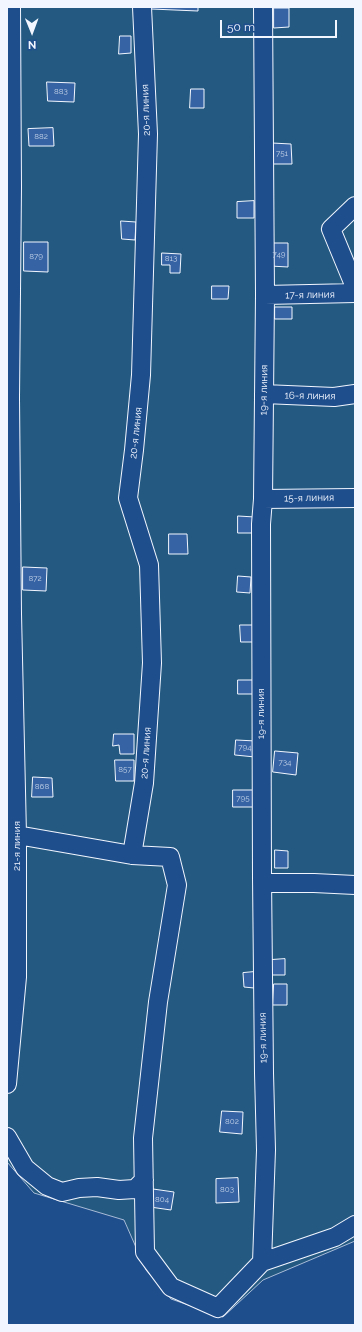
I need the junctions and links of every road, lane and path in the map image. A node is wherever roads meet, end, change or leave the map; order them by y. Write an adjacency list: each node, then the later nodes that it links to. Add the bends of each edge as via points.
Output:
1 (11, 7): 12 (street, 21-я линия, via 10,398)
2 (142, 7): 13 (street, 20-я линия, via 148,134 141,375 128,498 149,565 152,663 144,783)
3 (262, 7): 7 (street, 19-я линия)
4 (355, 206): 5 (street, via 331,229)
5 (355, 287)
6 (355, 293): 7 (street, 17-я линия)
7 (265, 296): 8 (street, 19-я линия)
8 (264, 394): 9 (street, 16-я линия, via 334,397); 11 (street, 19-я линия)
9 (355, 394)
10 (355, 498): 11 (street, 15-я линия)
11 (263, 499): 14 (street, 19-я линия)
12 (17, 835): 13 (street); 16 (street, 21-я линия, via 17,977)
13 (132, 855): 18 (street, via 170,857 177,885 158,1002 143,1138)
14 (262, 884): 15 (street, via 314,883); 20 (street, 19-я линия, via 266,1150)
15 (355, 886)
16 (7, 1084)
17 (7, 1137): 18 (street, via 25,1168 47,1186 62,1192 96,1187 119,1190 135,1188)
18 (144, 1180): 20 (street, via 146,1252 171,1287 218,1308)
19 (355, 1225): 20 (street, via 335,1237)
20 (262, 1262)

